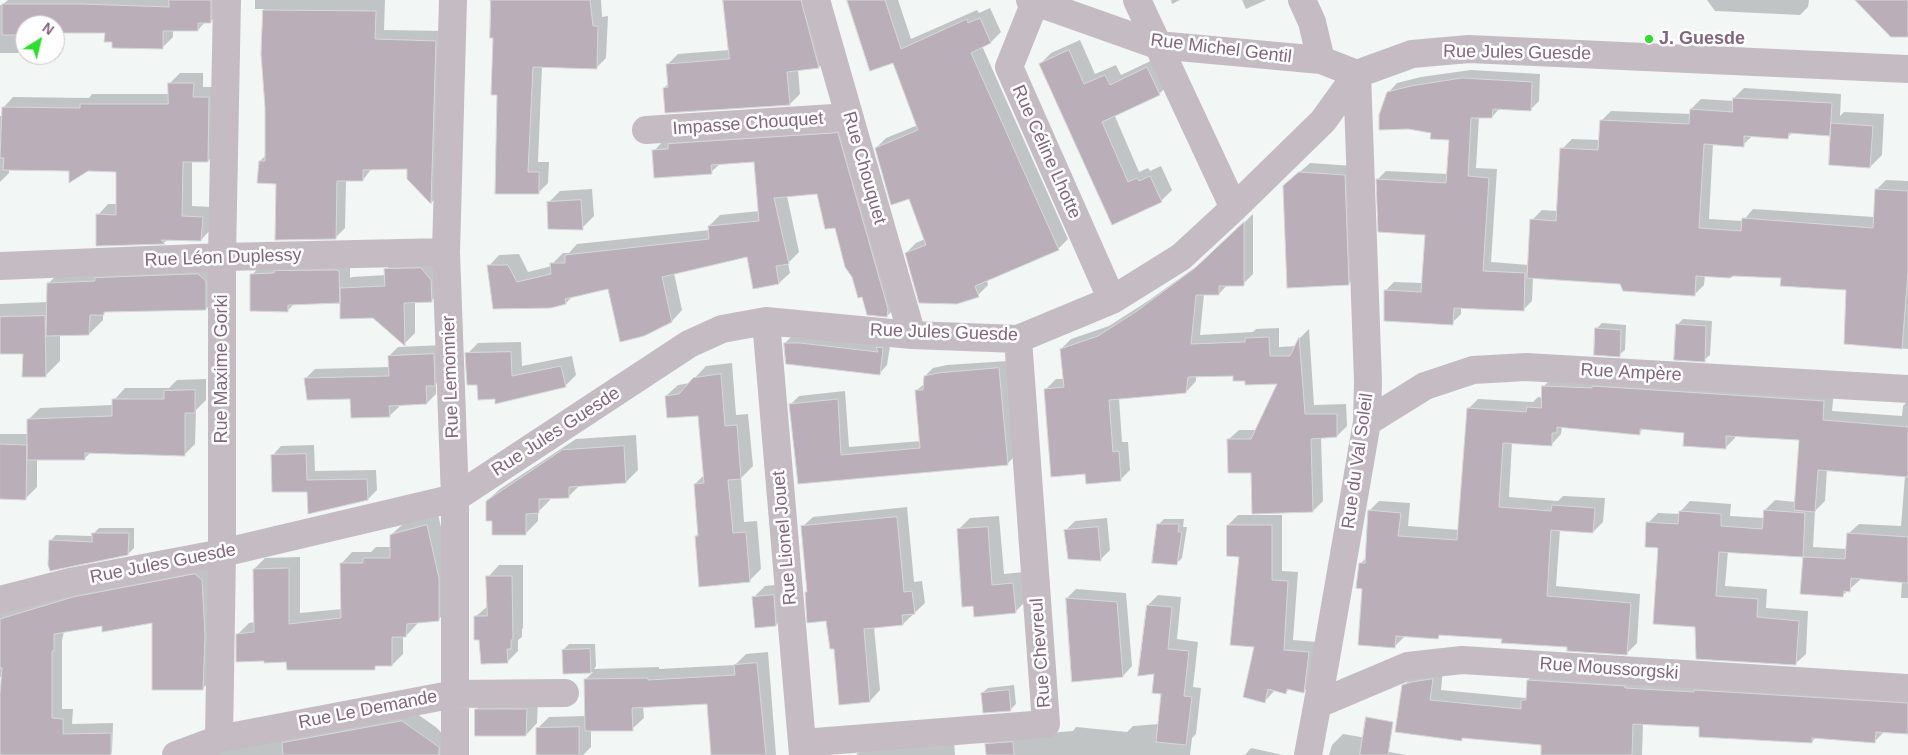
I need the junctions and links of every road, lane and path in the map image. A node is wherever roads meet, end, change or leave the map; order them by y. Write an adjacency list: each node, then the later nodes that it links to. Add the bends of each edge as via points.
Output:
1 (227, 0): 15 (street, Rue Maxime Gorki)
2 (454, 0): 14 (street, Rue Lemonnier)
3 (816, 0): 11 (street, Rue Chouquet)
4 (1136, 0): 7 (street)
5 (1302, 0): 8 (street, via 1312,22)
6 (1032, 1): 7 (street, Rue Michel Gentil); 17 (street, Rue Céline Lhotte, via 1009,67)
7 (1157, 45): 8 (street, Rue Michel Gentil); 13 (street)
8 (1321, 60): 10 (street, Rue Michel Gentil)
9 (1908, 69): 10 (street, Rue Jules Guesde, via 1469,49 1412,54)
10 (1357, 74): 13 (street, Rue Jules Guesde, via 1323,121); 22 (street, Rue du Val Soleil)
11 (849, 117): 12 (street, Impasse Chouquet); 19 (street, Rue Chouquet)
12 (646, 130)
13 (1234, 208): 17 (street, Rue Jules Guesde, via 1181,257)
14 (446, 252): 15 (street, Rue Léon Duplessy); 23 (street, Rue Lemonnier)
15 (222, 257): 16 (street, Rue Léon Duplessy); 24 (street, Rue Maxime Gorki)
16 (0, 266)
17 (1112, 300): 20 (street, Rue Jules Guesde)
18 (766, 321): 19 (street, Rue Jules Guesde); 23 (street, Rue Jules Guesde, via 722,329 689,344); 31 (street, Rue Lionel Jouet)
19 (912, 336): 20 (street, Rue Jules Guesde)
20 (1018, 339): 31 (street, Rue Chevreul, via 1046,724)
21 (1908, 389): 22 (street, Rue Ampère, via 1499,368 1473,370 1425,386)
22 (1367, 422): 29 (street, Rue du Val Soleil)
23 (456, 498): 24 (street, Rue Jules Guesde); 28 (street, Rue Lemonnier)
24 (222, 553): 25 (street, Rue Jules Guesde, via 70,582); 30 (street, Rue Maxime Gorki)
25 (0, 600)
26 (1908, 688): 29 (street, Rue Moussorgski, via 1462,660 1408,666)
27 (565, 693): 28 (street, Rue Le Demande)
28 (455, 694): 30 (street, Rue Le Demande); 33 (street, Rue Lemonnier)
29 (1318, 704): 34 (street, Rue du Val Soleil)
30 (219, 739): 32 (street, Rue Le Demande)
31 (803, 749)
32 (176, 755)
33 (455, 755)
34 (1308, 755)

